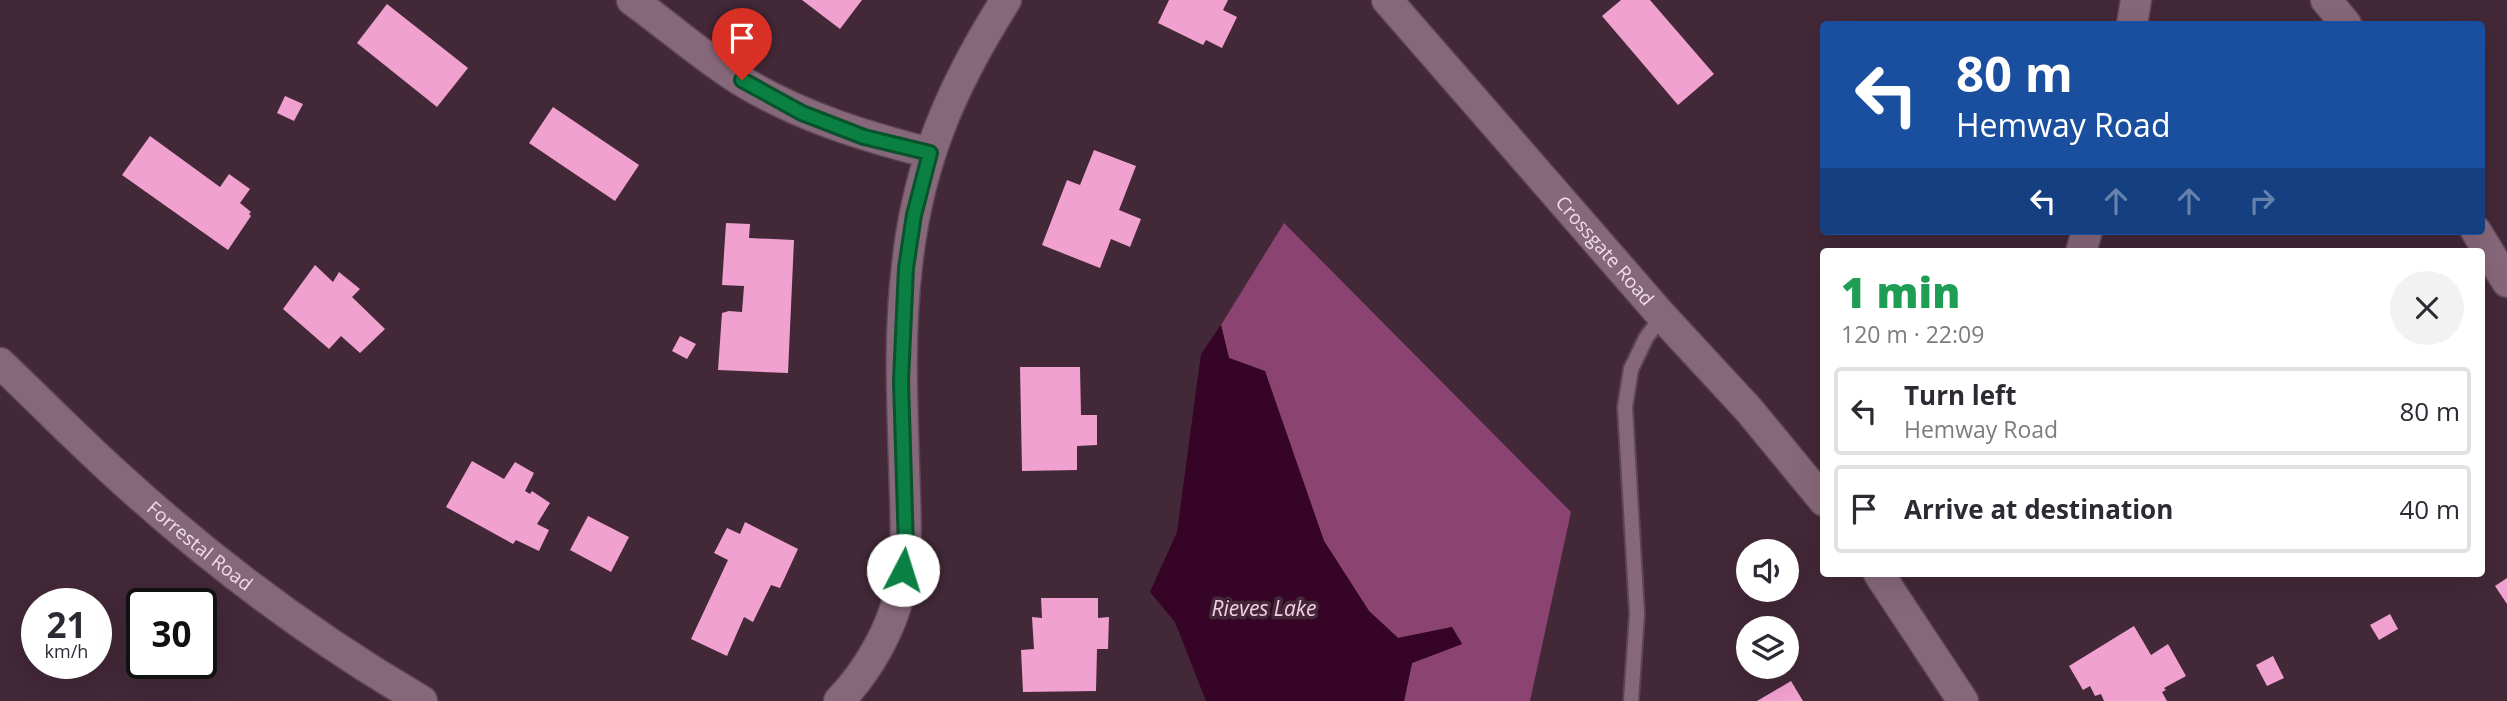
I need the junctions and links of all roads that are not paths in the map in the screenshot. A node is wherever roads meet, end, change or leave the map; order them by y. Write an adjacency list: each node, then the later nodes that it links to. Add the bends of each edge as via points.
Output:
1 (632, 0): 8 (street, via 742,80 802,113 864,137)
2 (1006, 0): 8 (street, via 974,51)
3 (1387, 0): 11 (street, Crossgate Road)
4 (2136, 0): 6 (street)
5 (2326, 0): 7 (street)
6 (2132, 21)
7 (2344, 21)
8 (930, 153): 16 (street, via 906,268 901,381 906,548 900,592 889,626 863,672)
9 (2478, 235): 10 (street)
10 (2507, 282)
11 (1662, 316): 13 (street, Crossgate Road); 17 (lane, via 1631,369 1625,407 1637,614)
12 (0, 363): 15 (street, Forrestal Road, via 119,478 213,557 292,617)
13 (1820, 496)
14 (1882, 577): 18 (street)
15 (422, 701)
16 (839, 701)
17 (1631, 701)
18 (1963, 701)

